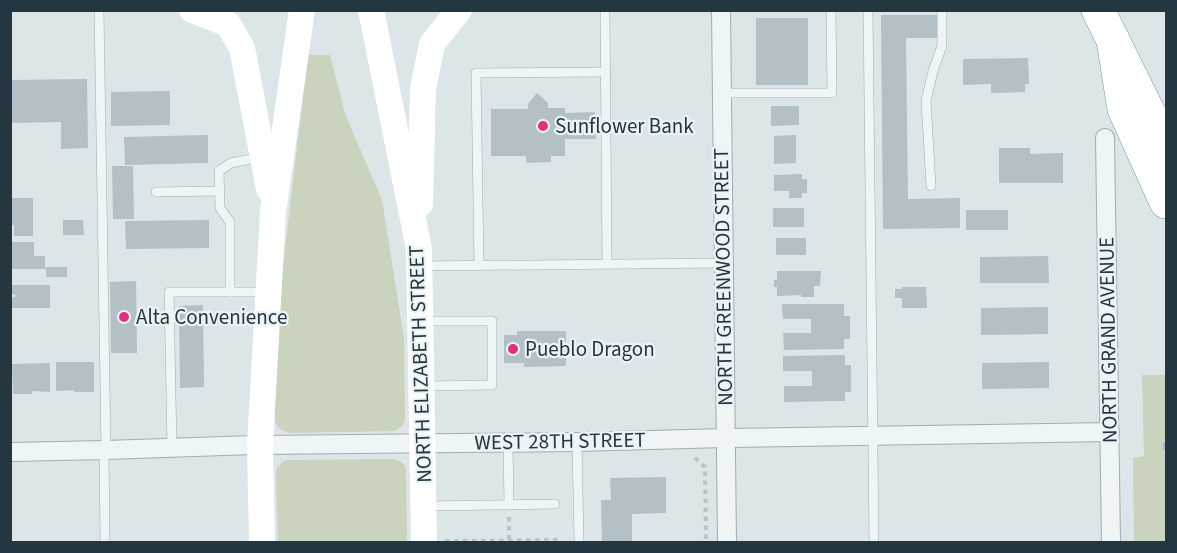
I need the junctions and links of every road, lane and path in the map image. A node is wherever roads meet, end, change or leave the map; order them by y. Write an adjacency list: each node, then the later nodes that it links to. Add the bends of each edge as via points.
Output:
1 (99, 10): 39 (lane)
2 (192, 10): 17 (main road, via 228,24 243,48)
3 (302, 10): 22 (main road)
4 (371, 10): 23 (main road, NORTH ELIZABETH STREET)
5 (459, 10): 23 (main road, via 432,44 423,89)
6 (605, 10): 13 (lane)
7 (721, 10): 14 (street, NORTH GREENWOOD STREET)
8 (831, 10): 14 (lane, via 832,93)
9 (868, 10): 32 (lane)
10 (942, 10): 18 (lane, via 942,46 926,100)
11 (1098, 10): 12 (highway)
12 (1113, 40): 16 (highway); 21 (highway, via 1124,109)
13 (606, 72): 24 (lane); 26 (lane, via 476,72)
14 (722, 93): 25 (street, NORTH GREENWOOD STREET)
15 (1105, 138): 31 (street, NORTH GRAND AVENUE)
16 (1167, 144)
17 (264, 156): 19 (lane, via 231,163 219,171); 22 (main road)
18 (931, 186)
19 (220, 191): 20 (lane); 27 (lane, via 220,208 230,222)
20 (156, 192)
21 (1167, 202)
22 (273, 212): 28 (main road)
23 (419, 258): 26 (lane); 29 (main road, NORTH ELIZABETH STREET)
24 (607, 263): 25 (lane); 26 (lane)
25 (723, 263): 33 (street, NORTH GREENWOOD STREET)
26 (479, 265)
27 (230, 292): 28 (lane); 38 (lane, via 170,292)
28 (269, 292): 37 (main road)
29 (420, 321): 30 (main road, NORTH ELIZABETH STREET); 30 (lane, via 492,321 492,385)
30 (422, 386): 36 (main road, NORTH ELIZABETH STREET)
31 (1110, 432): 32 (street, WEST 28TH STREET); 54 (street, NORTH GRAND AVENUE)
32 (873, 436): 33 (street, WEST 28TH STREET); 53 (lane)
33 (725, 438): 34 (street, WEST 28TH STREET); 52 (street, NORTH GREENWOOD STREET)
34 (578, 442): 35 (street, WEST 28TH STREET); 50 (lane)
35 (508, 443): 36 (street, WEST 28TH STREET); 43 (lane)
36 (423, 444): 37 (street, WEST 28TH STREET); 44 (main road, NORTH ELIZABETH STREET)
37 (260, 446): 38 (street, WEST 28TH STREET); 49 (main road)
38 (172, 448): 39 (street, WEST 28TH STREET)
39 (105, 450): 40 (street, WEST 28TH STREET); 48 (lane)
40 (10, 452)
41 (694, 457): 51 (path, via 705,467)
42 (555, 504): 43 (lane)
43 (509, 505): 44 (lane); 46 (path)
44 (424, 506): 47 (main road, NORTH ELIZABETH STREET)
45 (558, 540): 46 (path)
46 (509, 541): 47 (path)
47 (433, 542)
48 (105, 543)
49 (262, 543)
50 (579, 543)
51 (706, 543)
52 (727, 543)
53 (874, 543)
54 (1111, 543)

